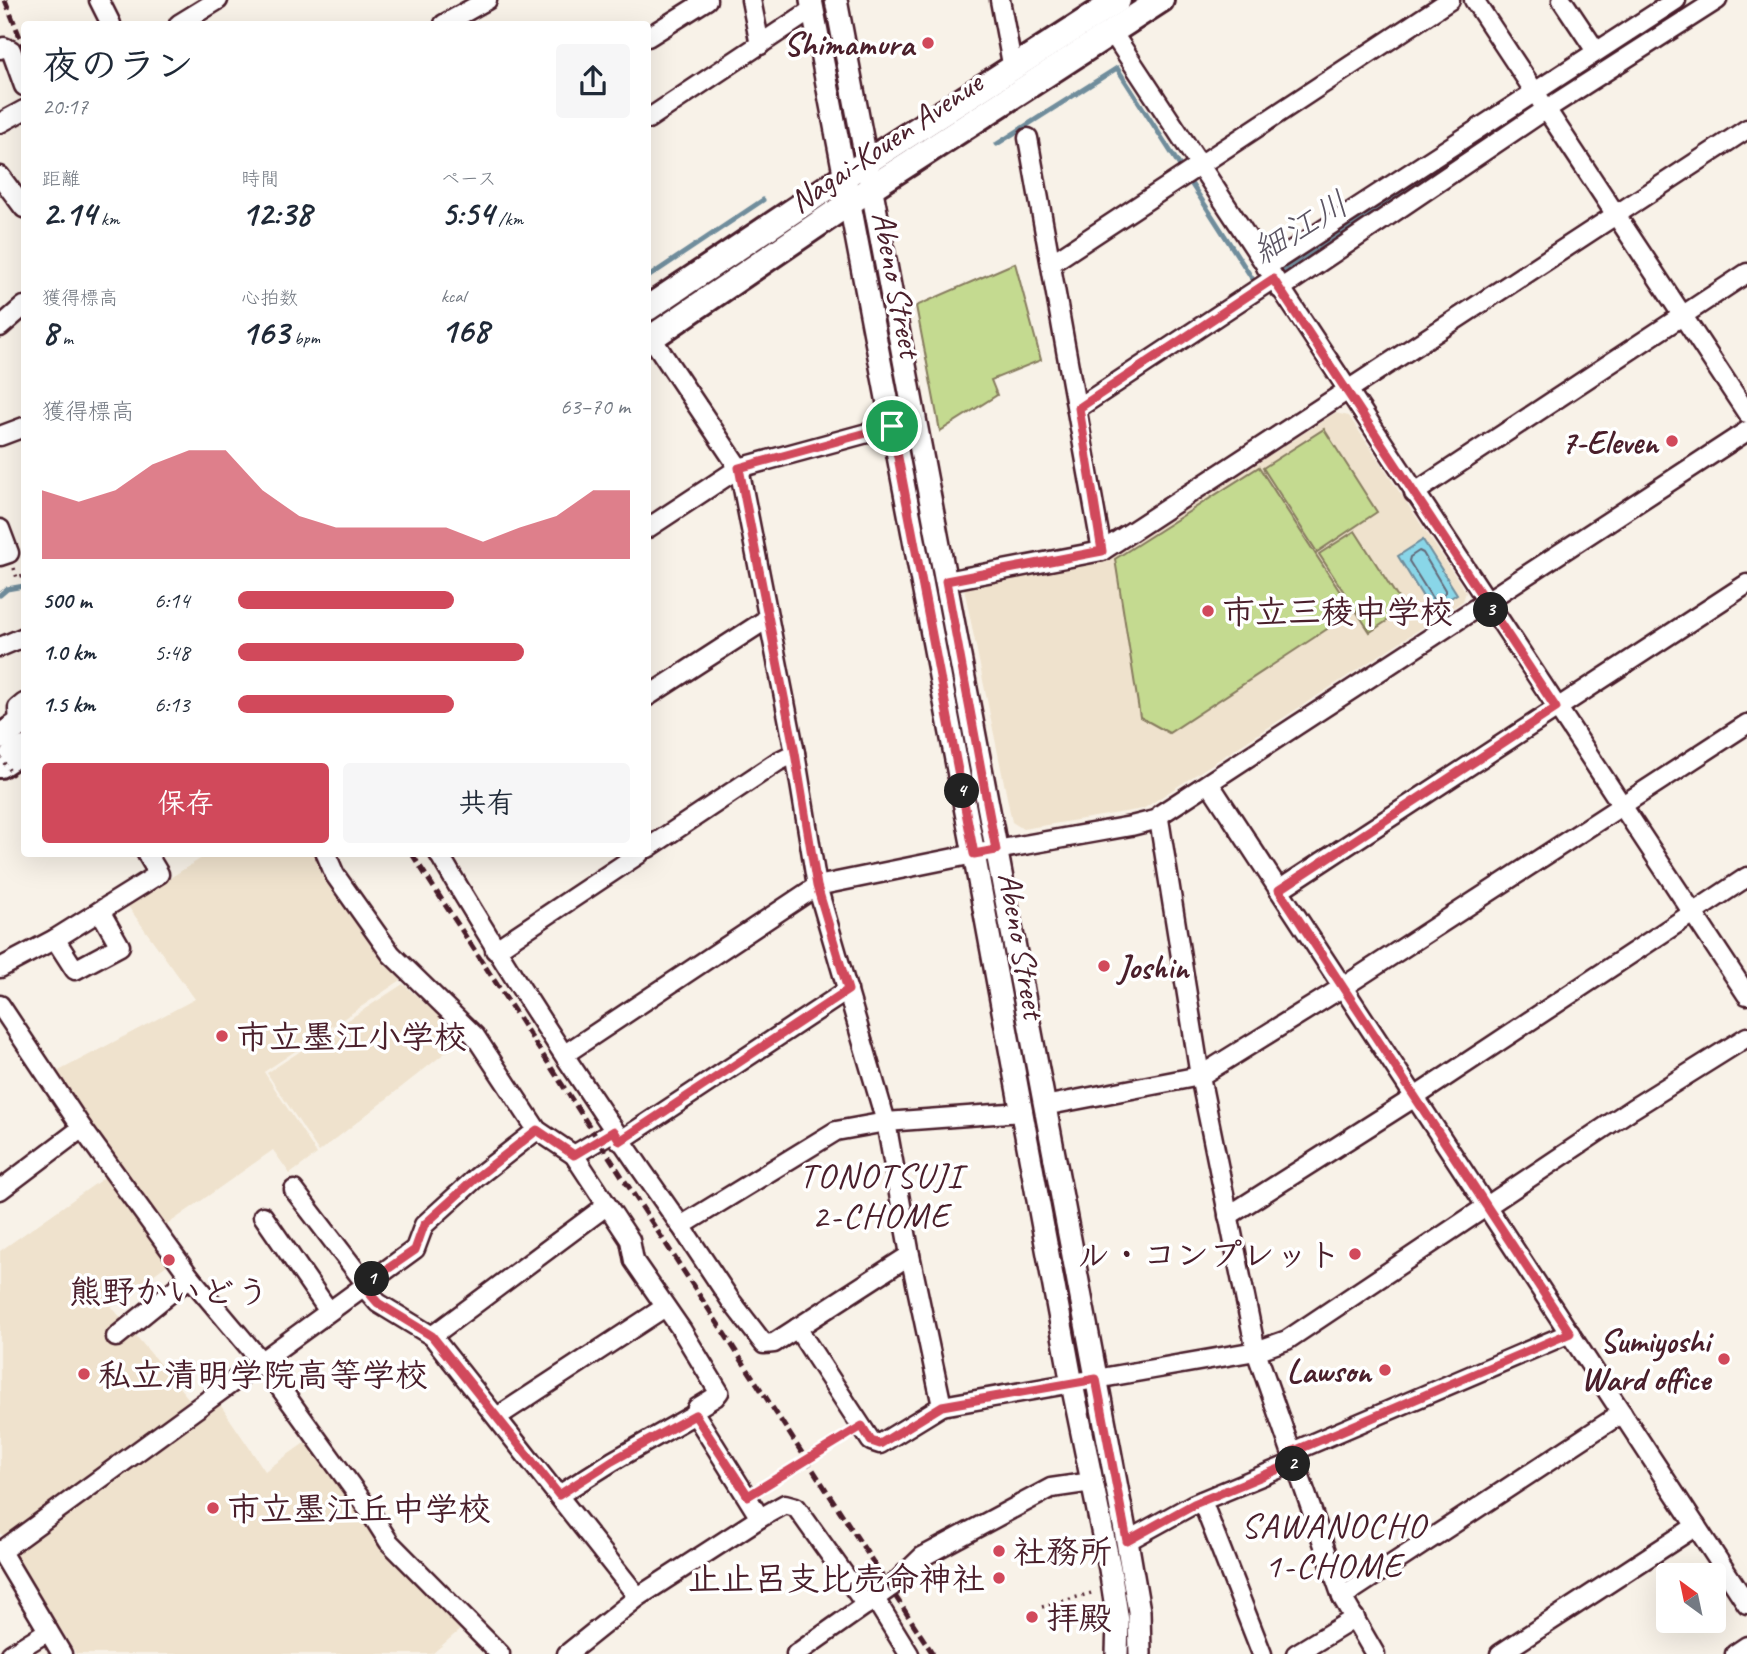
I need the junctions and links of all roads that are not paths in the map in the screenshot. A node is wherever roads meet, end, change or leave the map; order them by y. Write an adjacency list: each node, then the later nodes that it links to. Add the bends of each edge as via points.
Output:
1 (99, 0): 16 (street)
2 (487, 0): 18 (street)
3 (751, 0): 21 (street)
4 (836, 0): 33 (main road, Abeno Street)
5 (1000, 0): 24 (street)
6 (1118, 0): 24 (highway, Nagai-Kouen Avenue)
7 (1161, 0): 19 (highway, Nagai-Kouen Avenue)
8 (1450, 0): 34 (street)
9 (1474, 0): 26 (street)
10 (1562, 0): 23 (street)
11 (1676, 0): 23 (street)
12 (1717, 0): 27 (street)
13 (699, 2): 20 (street)
14 (812, 5): 21 (street); 36 (main road, Abeno Street)
15 (205, 9): 17 (street)
16 (110, 21)
17 (184, 21)
18 (449, 21)
19 (1112, 32): 34 (street); 37 (highway, Nagai-Kouen Avenue)
20 (651, 35)
21 (760, 45): 29 (street)
22 (0, 49): 25 (street, via 11,50)
23 (1596, 51): 26 (street)
24 (1013, 69): 33 (highway, Nagai-Kouen Avenue)
25 (21, 78)
26 (1533, 92): 27 (street); 43 (street)
27 (1545, 110): 40 (street); 43 (street)
28 (21, 112): 30 (street)
29 (651, 117)
30 (0, 123)
31 (1747, 129): 40 (street)
32 (1028, 138): 41 (street)
33 (867, 164): 36 (highway, Nagai-Kouen Avenue); 37 (main road, Abeno Street)
34 (1199, 166): 41 (street); 43 (street)
35 (0, 176): 38 (street)
36 (845, 176): 39 (main road, Abeno Street); 44 (highway, Nagai-Kouen Avenue)
37 (871, 188): 39 (highway, Nagai-Kouen Avenue); 63 (main road, Abeno Street)
38 (13, 202)
39 (850, 203): 48 (highway, Nagai-Kouen Avenue); 53 (main road, Abeno Street)
40 (1615, 216): 46 (street); 50 (street)
41 (1053, 262): 51 (street)
42 (1747, 273): 46 (street)
43 (1273, 278): 50 (street); 51 (street)
44 (651, 305)
45 (21, 309): 47 (street)
46 (1682, 316): 52 (street); 58 (street)
47 (0, 327)
48 (651, 337)
49 (651, 341): 57 (street)
50 (1347, 391): 58 (street); 61 (street)
51 (1079, 408): 61 (street)
52 (1747, 413)
53 (892, 426): 57 (street); 80 (main road, Abeno Street)
54 (21, 428): 56 (street)
55 (1747, 431): 65 (street)
56 (0, 436)
57 (739, 468): 59 (street); 66 (street)
58 (1414, 493): 65 (street)
59 (651, 526)
60 (0, 529): 62 (street, via 9,553)
61 (1102, 551): 63 (street)
62 (0, 556)
63 (946, 581): 79 (main road, Abeno Street)
64 (1747, 584): 70 (street)
65 (1486, 602): 70 (street); 75 (street)
66 (767, 619): 69 (street); 73 (street)
67 (21, 638): 68 (street)
68 (0, 647)
69 (651, 694)
70 (1556, 708): 76 (street); 87 (street)
71 (1747, 724): 76 (street)
72 (21, 753): 74 (highway)
73 (795, 753): 78 (street); 86 (street)
74 (7, 771)
75 (1209, 783): 77 (street); 87 (street)
76 (1621, 806): 89 (street); 93 (street)
77 (1159, 818): 79 (street); 99 (street)
78 (651, 846)
79 (996, 850): 80 (street); 101 (main road, Abeno Street)
80 (974, 854): 86 (street); 102 (main road, Abeno Street)
81 (149, 857): 88 (street, via 159,874)
82 (327, 857): 105 (street, via 391,954 475,1036)
83 (441, 857): 91 (street)
84 (634, 857): 91 (street)
85 (1747, 877): 89 (street)
86 (817, 886): 94 (street); 98 (street)
87 (1279, 890): 93 (street)
88 (100, 911): 90 (street); 90 (street, via 120,946 75,970)
89 (1693, 914): 95 (street); 100 (street)
90 (55, 939): 92 (street)
91 (495, 950): 98 (street)
92 (0, 968)
93 (1343, 987): 99 (street); 100 (street)
94 (848, 990): 103 (street); 106 (street)
95 (1747, 995)
96 (0, 1005): 104 (street)
97 (1747, 1037): 111 (street)
98 (565, 1054): 106 (street)
99 (1200, 1076): 101 (street); 113 (street)
100 (1415, 1097): 111 (street); 113 (street)
101 (1044, 1106): 126 (main road, Abeno Street)
102 (1022, 1112): 103 (street); 127 (main road, Abeno Street)
103 (886, 1122): 114 (street, via 836,1131); 115 (street)
104 (82, 1128): 108 (street); 116 (street)
105 (537, 1130): 107 (street); 117 (street, via 424,1225 415,1250)
106 (617, 1136): 107 (street); 114 (street)
107 (574, 1155): 110 (street)
108 (0, 1189)
109 (295, 1190): 117 (street)
110 (606, 1206): 118 (street, via 630,1240 634,1261); 122 (street)
111 (1487, 1207): 121 (street); 124 (street, via 1287,1340)
112 (263, 1216): 119 (street)
113 (1228, 1216): 124 (street)
114 (681, 1226): 120 (street, via 764,1345)
115 (910, 1255): 120 (street); 128 (street)
116 (190, 1277): 123 (street); 125 (street)
117 (364, 1285): 119 (street); 122 (street, via 378,1303)
118 (666, 1307): 130 (street, via 719,1392 697,1408); 131 (street)
119 (328, 1311): 125 (street)
120 (797, 1328): 128 (street, via 871,1441 880,1444)
121 (1570, 1333): 129 (street); 132 (street)
122 (432, 1336): 131 (street)
123 (116, 1337)
124 (1256, 1351): 126 (street); 132 (street)
125 (260, 1360): 139 (street); 150 (street, via 389,1542)
126 (1096, 1379): 127 (street); 138 (main road, Abeno Street)
127 (1072, 1384): 128 (street); 133 (main road, Abeno Street)
128 (942, 1406)
129 (1622, 1413): 137 (street); 141 (street)
130 (695, 1415): 134 (street); 136 (street)
131 (497, 1417): 134 (street)
132 (1294, 1457): 135 (street); 141 (street)
133 (1092, 1482): 142 (street, via 1051,1488 1002,1513 922,1557); 154 (main road, Abeno Street, via 1118,1621)
134 (559, 1495): 140 (street)
135 (1202, 1501): 138 (street); 156 (street)
136 (760, 1518): 140 (street); 142 (street, via 785,1504 796,1507)
137 (1696, 1526): 143 (street); 158 (street)
138 (1127, 1541): 155 (main road, Abeno Street, via 1139,1611)
139 (0, 1551): 145 (street)
140 (638, 1597): 151 (street)
141 (1342, 1597): 144 (street)
142 (871, 1602): 152 (street); 153 (street)
143 (1747, 1604)
144 (1355, 1618): 147 (street); 157 (street)
145 (48, 1632): 148 (street); 149 (street)
146 (1747, 1646): 159 (street)
147 (1308, 1651)
148 (11, 1654)
149 (62, 1654)
150 (500, 1654)
151 (567, 1654)
152 (796, 1654)
153 (909, 1654)
154 (1117, 1654)
155 (1140, 1654)
156 (1262, 1654)
157 (1374, 1654)
158 (1500, 1654)
159 (1735, 1654)

